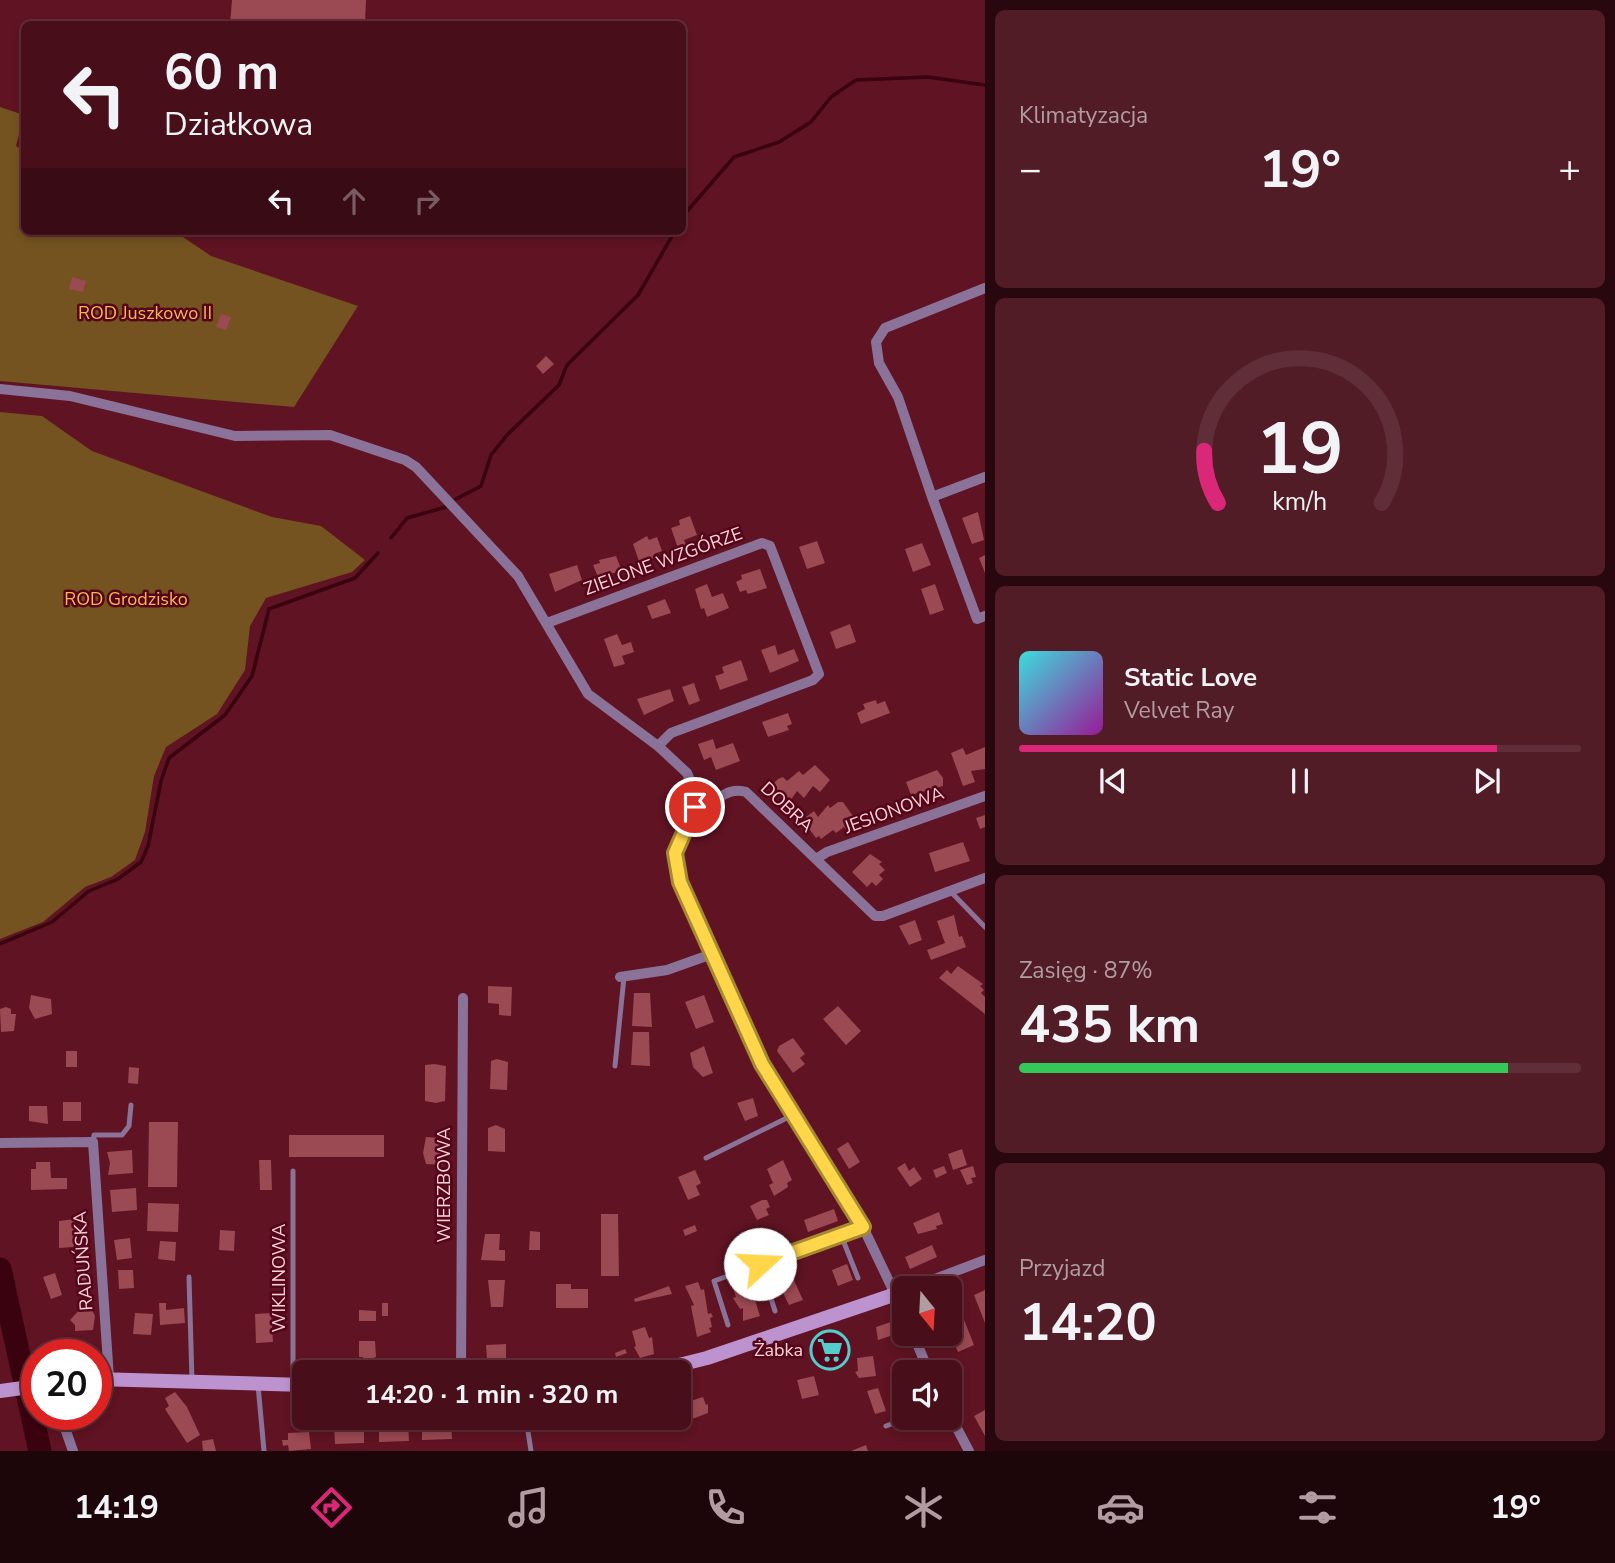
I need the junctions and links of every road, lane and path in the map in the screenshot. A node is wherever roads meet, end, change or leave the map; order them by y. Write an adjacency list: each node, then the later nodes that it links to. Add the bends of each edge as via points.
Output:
1 (985, 288): 4 (street, via 885,328 876,342 879,363 898,397)
2 (0, 389): 6 (street, via 70,396 235,436 330,435 405,460 427,476 519,576)
3 (985, 477): 4 (street)
4 (932, 497): 5 (street, via 977,619)
5 (985, 616)
6 (547, 623): 7 (street, via 588,694); 7 (street, ZIELONE WZGÓRZE, via 762,543 770,546 819,674 671,733)
7 (658, 746): 9 (street, via 687,773)
8 (985, 796): 10 (street, JESIONOWA)
9 (695, 807): 10 (street, DOBRA, via 741,790); 14 (street, via 678,843 674,864)
10 (816, 859): 12 (street, DOBRA, via 875,916)
11 (985, 877): 12 (street, DOBRA)
12 (950, 891): 13 (lane)
13 (985, 927)
14 (712, 954): 15 (street, via 667,970); 19 (street, via 762,1064)
15 (622, 977): 17 (lane)
16 (463, 998): 37 (street, WIERZBOWA)
17 (615, 1066)
18 (131, 1105): 20 (lane, via 129,1126 122,1135 94,1135)
19 (793, 1115): 22 (lane); 24 (street)
20 (93, 1142): 21 (street); 35 (street, RADUŃSKA)
21 (0, 1143)
22 (706, 1158)
23 (293, 1171): 36 (lane, WIKLINOWA)
24 (863, 1227): 25 (lane); 31 (street)
25 (841, 1236): 27 (lane); 30 (lane)
26 (985, 1260): 28 (street)
27 (760, 1264): 33 (lane); 34 (lane, via 714,1281)
28 (943, 1276)
29 (189, 1277): 40 (lane)
30 (858, 1278)
31 (892, 1278)
32 (892, 1295): 38 (street)
33 (775, 1311)
34 (727, 1325)
35 (101, 1339)
36 (298, 1360)
37 (461, 1360)
38 (691, 1362)
39 (112, 1378): 40 (street, RADUŃSKA)
40 (192, 1381): 41 (street, RADUŃSKA)
41 (258, 1385): 42 (street, RADUŃSKA); 49 (lane)
42 (292, 1385)
43 (892, 1424): 44 (lane)
44 (886, 1426)
45 (66, 1430): 48 (street)
46 (528, 1430): 50 (lane)
47 (958, 1430): 51 (street)
48 (73, 1451)
49 (264, 1451)
50 (531, 1451)
51 (969, 1451)

